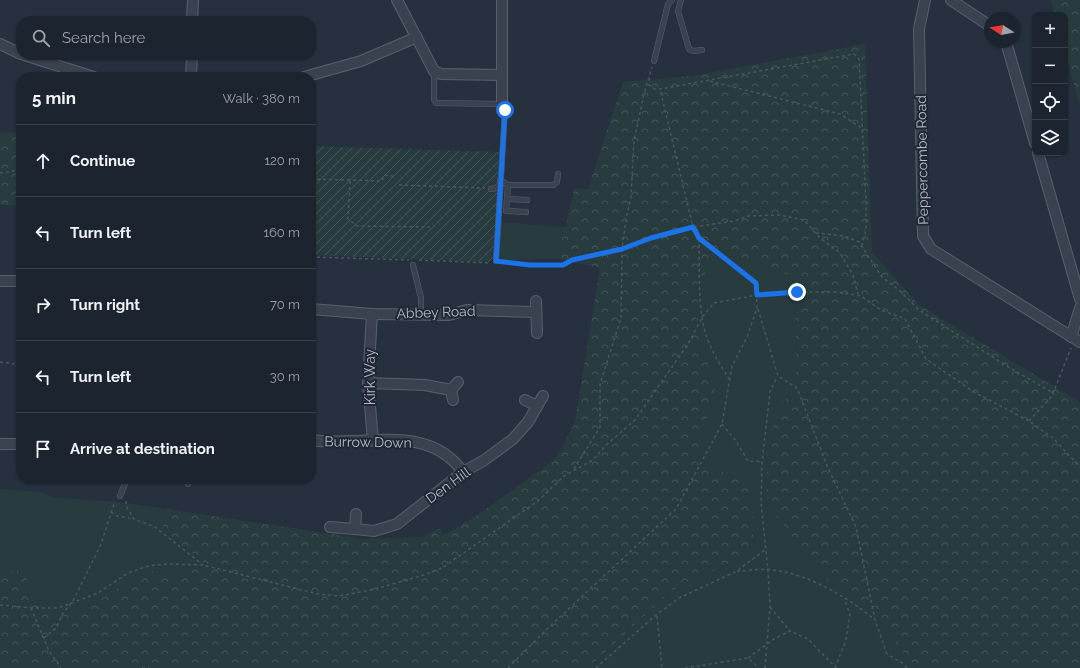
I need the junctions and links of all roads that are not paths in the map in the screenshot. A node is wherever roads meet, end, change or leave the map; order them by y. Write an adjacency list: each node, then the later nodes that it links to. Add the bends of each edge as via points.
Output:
1 (193, 0): 8 (street)
2 (397, 0): 10 (street)
3 (502, 0): 24 (street)
4 (672, 0): 17 (lane, via 668,4)
5 (682, 0): 13 (lane, via 678,11 689,49)
6 (925, 0): 47 (street, Peppercombe Road, via 919,29 923,236 931,249)
7 (951, 0): 9 (street)
8 (192, 16)
9 (984, 22)
10 (417, 37): 19 (street); 23 (street, via 361,61)
11 (0, 44): 14 (street)
12 (1008, 48): 26 (street)
13 (702, 50)
14 (16, 52)
15 (39, 60): 18 (street)
16 (192, 60): 22 (street)
17 (654, 61)
18 (60, 67): 20 (street); 21 (street)
19 (434, 71): 24 (street, via 441,74); 25 (lane, via 436,103)
20 (58, 72)
21 (77, 72)
22 (192, 72)
23 (316, 74)
24 (501, 75): 25 (street)
25 (502, 104): 29 (lane, via 506,122)
26 (1032, 133)
27 (1039, 156): 39 (street)
28 (558, 174): 30 (lane, via 554,185)
29 (500, 182): 30 (lane); 31 (lane); 35 (lane)
30 (508, 184): 32 (lane)
31 (492, 189)
32 (507, 199): 33 (lane); 34 (lane, via 506,211)
33 (527, 200)
34 (526, 212)
35 (496, 261)
36 (413, 265): 45 (lane, via 421,298)
37 (0, 281): 38 (street)
38 (16, 281)
39 (1080, 299)
40 (536, 301): 43 (street)
41 (1080, 308): 47 (street)
42 (316, 309): 44 (street, Abbey Road)
43 (536, 312): 45 (street, Abbey Road, via 467,310 448,314); 46 (street)
44 (372, 314): 45 (street, Abbey Road); 48 (street, Kirk Way)
45 (421, 314)
46 (537, 333)
47 (1075, 339)
48 (368, 383): 49 (street, via 425,385); 53 (street, Kirk Way)
49 (454, 391)
50 (543, 396): 52 (street, Den Hill)
51 (525, 400): 52 (street)
52 (537, 406): 57 (street, Den Hill, via 528,422 513,439)
53 (373, 440): 54 (street, Burrow Down); 57 (street, Burrow Down, via 402,440 437,448)
54 (316, 441)
55 (0, 444): 56 (street)
56 (16, 444)
57 (463, 472): 62 (street, Den Hill, via 397,524 374,531)
58 (125, 484): 59 (lane)
59 (120, 496)
60 (356, 514): 62 (street)
61 (330, 527): 62 (street, Den Hill)
62 (355, 529)

